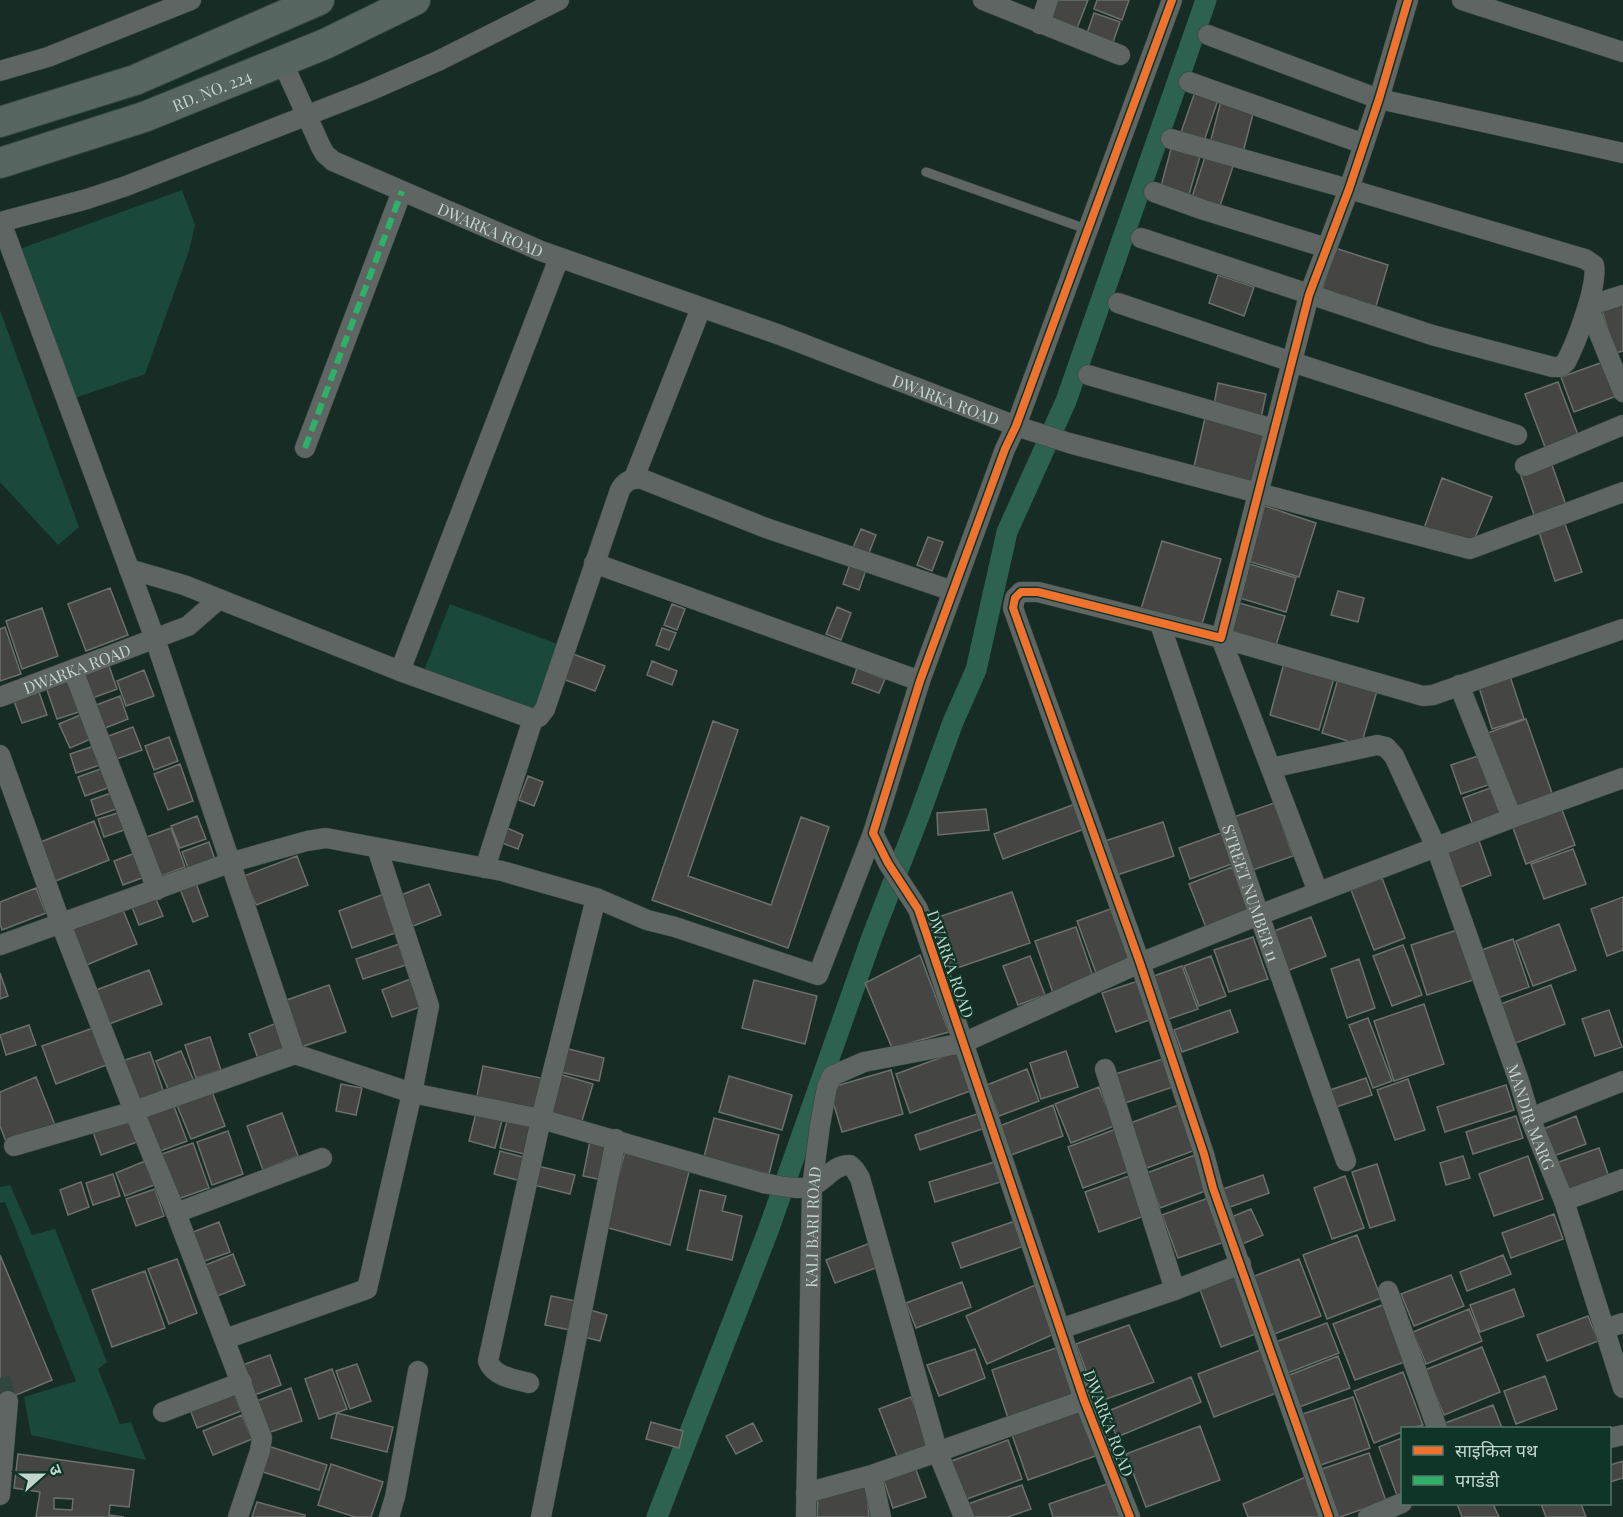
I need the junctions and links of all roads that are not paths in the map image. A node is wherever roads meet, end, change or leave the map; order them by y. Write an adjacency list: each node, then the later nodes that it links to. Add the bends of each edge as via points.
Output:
1 (191, 0): 16 (street, via 48,57)
2 (319, 0): 10 (main road)
3 (415, 0): 15 (main road, RD. NO. 224)
4 (559, 0): 19 (street, via 438,61)
5 (983, 0): 11 (street)
6 (1048, 0): 11 (street)
7 (1172, 0): 30 (street)
8 (1408, 0): 18 (street)
9 (1462, 0): 13 (street)
10 (284, 7): 20 (main road, via 135,80)
11 (1040, 24): 14 (street)
12 (1208, 35): 18 (street)
13 (1623, 52)
14 (1120, 55)
15 (282, 61): 19 (street, DWARKA ROAD); 24 (main road, RD. NO. 224, via 144,117)
16 (0, 71)
17 (1189, 82): 22 (street)
18 (1379, 99): 22 (street); 23 (street)
19 (308, 115): 27 (street, DWARKA ROAD, via 325,154 333,161); 29 (street, via 126,186)
20 (0, 122)
21 (1171, 139): 26 (street)
22 (1364, 144): 26 (street)
23 (1623, 153)
24 (0, 163)
25 (926, 172): 30 (lane)
26 (1349, 189): 32 (street); 37 (street, via 1585,259 1595,272)
27 (402, 191): 33 (street, DWARKA ROAD); 46 (street)
28 (1154, 192): 32 (street)
29 (1, 222): 52 (street)
30 (1089, 230): 43 (street)
31 (1141, 238): 34 (street)
32 (1327, 248): 34 (street)
33 (559, 258): 38 (street, DWARKA ROAD); 60 (street)
34 (1309, 295): 37 (street, via 1432,334 1560,367 1569,357); 39 (street)
35 (1623, 295): 37 (street)
36 (1118, 303): 39 (street)
37 (1588, 306): 41 (street)
38 (701, 308): 43 (street, DWARKA ROAD); 48 (street)
39 (1292, 362): 44 (street); 45 (street)
40 (1088, 375): 44 (street)
41 (1623, 392)
42 (1623, 425): 47 (street)
43 (1016, 426): 50 (street); 53 (street, DWARKA ROAD)
44 (1274, 429): 50 (street)
45 (1517, 435)
46 (305, 448)
47 (1525, 466)
48 (634, 478): 51 (street, via 620,490); 53 (street, via 766,528)
49 (1623, 492): 50 (street, via 1470,549)
50 (1258, 494): 57 (street)
51 (594, 563): 61 (street); 64 (street, via 544,709)
52 (129, 569): 54 (street); 58 (street)
53 (953, 591): 61 (street, DWARKA ROAD)
54 (219, 599): 58 (street, DWARKA ROAD, via 188,626); 60 (street)
55 (1160, 624): 57 (street); 77 (street, STREET NUMBER 11); 80 (street, via 1038,592 1021,592 1013,608)
56 (1623, 629): 62 (street)
57 (1221, 638): 62 (street, via 1423,696); 66 (street)
58 (155, 639): 59 (street, DWARKA ROAD); 72 (street)
59 (73, 670): 63 (street, DWARKA ROAD); 74 (street)
60 (400, 671): 64 (street)
61 (920, 681): 69 (street, DWARKA ROAD)
62 (1459, 685): 68 (street)
63 (0, 697)
64 (533, 719): 73 (street)
65 (0, 754): 78 (street)
66 (1271, 768): 70 (street, MANDIR MARG, via 1386,747 1394,756); 75 (street)
67 (1623, 778): 68 (street)
68 (1512, 818): 70 (street)
69 (873, 833): 76 (street, via 818,975 647,920); 81 (street, DWARKA ROAD, via 918,909)
70 (1436, 847): 75 (street); 87 (street, MANDIR MARG)
71 (377, 848): 72 (street, via 326,838); 73 (street); 85 (street, via 428,1000)
72 (229, 863): 74 (street); 82 (street)
73 (485, 868): 76 (street)
74 (157, 890): 78 (street)
75 (1318, 892): 77 (street)
76 (596, 898): 88 (street)
77 (1259, 915): 80 (street); 92 (street, STREET NUMBER 11)
78 (61, 924): 79 (street); 86 (street)
79 (2, 940)
80 (1140, 963): 81 (street); 97 (street)
81 (963, 1043): 94 (street, KALI BARI ROAD, via 864,1062 832,1076 826,1087); 101 (street, DWARKA ROAD)
82 (295, 1054): 85 (street); 86 (street)
83 (1105, 1070): 98 (street)
84 (1623, 1081): 87 (street)
85 (412, 1093): 88 (street); 102 (street, via 368,1289)
86 (134, 1111): 90 (street); 96 (street)
87 (1530, 1118): 95 (street, MANDIR MARG)
88 (542, 1119): 89 (street); 105 (street, via 488,1361 494,1371)
89 (616, 1139): 94 (street, via 763,1183 787,1188); 118 (street)
90 (14, 1146)
91 (322, 1158): 96 (street)
92 (1346, 1161)
93 (1623, 1179): 95 (street)
94 (812, 1187): 111 (street, via 841,1165 850,1165 860,1178); 113 (street, KALI BARI ROAD)
95 (1564, 1201): 100 (street, MANDIR MARG)
96 (176, 1212): 102 (street)
97 (1241, 1264): 98 (street); 123 (street)
98 (1175, 1290): 101 (street)
99 (1388, 1292): 110 (street)
100 (1614, 1326): 106 (street, MANDIR MARG)
101 (1060, 1329): 107 (street, DWARKA ROAD)
102 (225, 1339): 104 (street)
103 (418, 1371): 117 (street)
104 (242, 1382): 109 (street); 116 (street, via 262,1438)
105 (529, 1383)
106 (1623, 1388)
107 (1084, 1400): 111 (street); 122 (street, DWARKA ROAD)
108 (8, 1401): 114 (street)
109 (163, 1412)
110 (1437, 1427)
111 (938, 1452): 112 (street); 121 (street)
112 (872, 1475): 113 (street); 120 (street)
113 (806, 1493): 119 (street, KALI BARI ROAD)
114 (0, 1495)
115 (1401, 1503): 124 (street)
116 (238, 1517)
117 (389, 1517)
118 (541, 1517)
119 (806, 1517)
120 (881, 1517)
121 (964, 1517)
122 (1130, 1517)
123 (1329, 1517)
124 (1368, 1517)

